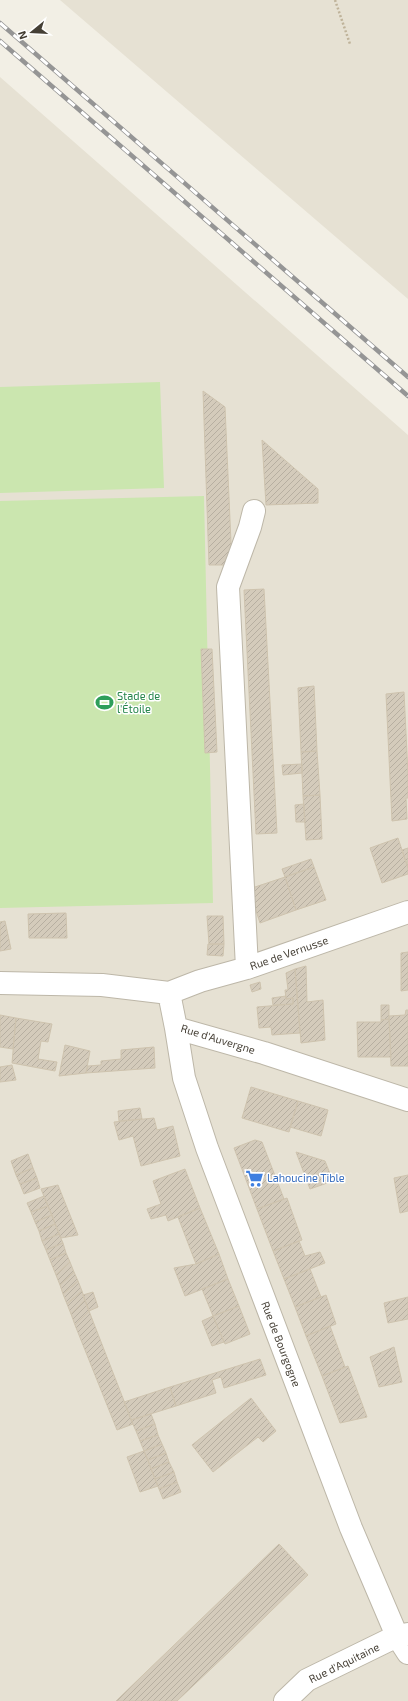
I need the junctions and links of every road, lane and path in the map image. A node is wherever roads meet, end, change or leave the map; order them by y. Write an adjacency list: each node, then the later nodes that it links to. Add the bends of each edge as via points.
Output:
1 (334, 0): 2 (path)
2 (350, 44)
3 (254, 511): 5 (street, via 228,587)
4 (408, 912): 5 (street, Rue de Vernusse)
5 (247, 968): 7 (street, Rue de Vernusse)
6 (0, 983): 7 (street, via 102,985)
7 (169, 993): 8 (street, Rue d'Auvergne)
8 (176, 1028): 9 (street, Rue d'Auvergne, via 264,1053); 10 (street, Rue de Bourgogne, via 184,1078 207,1148 350,1528)
9 (408, 1100)
10 (404, 1641): 11 (street, Rue d'Aquitaine, via 306,1680)
11 (285, 1701)

